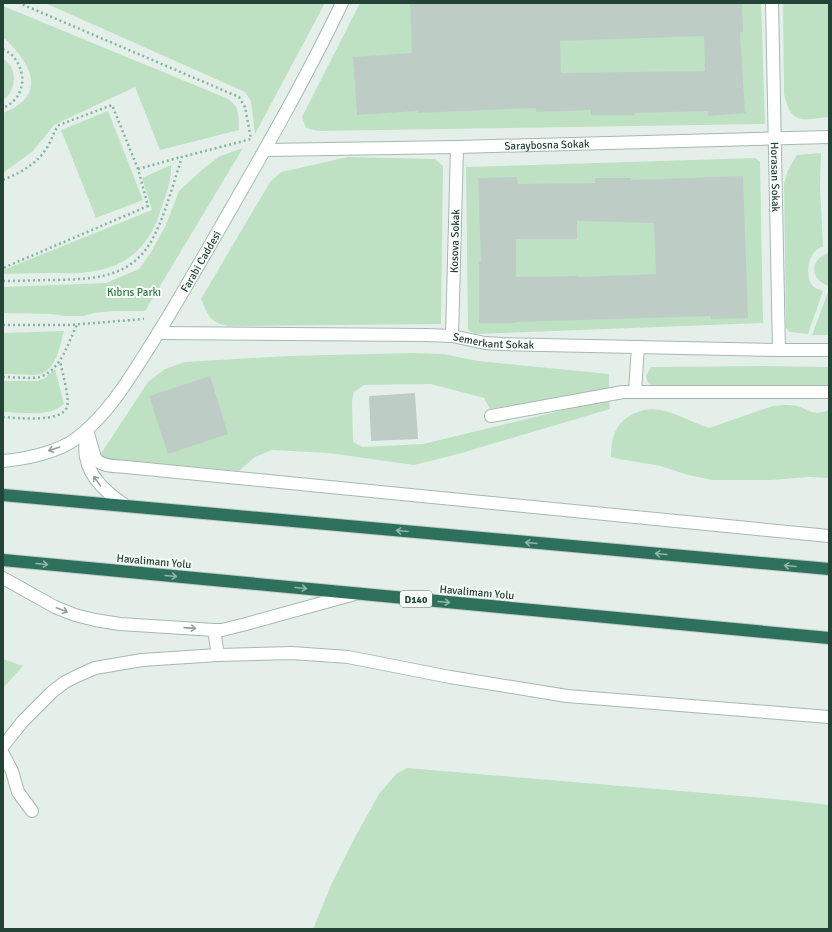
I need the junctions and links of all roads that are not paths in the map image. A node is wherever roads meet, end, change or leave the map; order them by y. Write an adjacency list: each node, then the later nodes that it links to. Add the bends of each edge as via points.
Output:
1 (342, 3): 6 (street, Farabi Caddesi)
2 (772, 3): 4 (street, Horasan Sokak)
3 (829, 137): 4 (street, Saraybosna Sokak)
4 (774, 139): 5 (street, Saraybosna Sokak); 10 (street, Horasan Sokak)
5 (457, 147): 6 (street, Saraybosna Sokak); 8 (street, Kosova Sokak)
6 (265, 150): 7 (street, Farabi Caddesi)
7 (158, 333): 8 (street, Semerkant Sokak); 15 (street, Farabi Caddesi, via 127,384)
8 (452, 336): 9 (street, Semerkant Sokak, via 485,343)
9 (638, 347): 10 (street, Semerkant Sokak); 12 (street)
10 (779, 350): 11 (street, Semerkant Sokak)
11 (829, 350)
12 (635, 391): 13 (street); 14 (street, via 605,394)
13 (829, 392)
14 (491, 416)
15 (87, 430): 16 (street, Farabi Caddesi, one-way to 16, via 62,446 37,455); 18 (street, one-way to 15, via 108,493 90,470 86,458); 19 (street, via 95,458 103,464)
16 (3, 461)
17 (3, 495): 18 (highway)
18 (126, 506): 21 (highway, one-way to 18)
19 (829, 536)
20 (3, 560): 23 (highway, Havalimanı Yolu / D140, one-way to 23)
21 (829, 569)
22 (3, 578): 24 (street, one-way to 24, via 55,607 88,618 120,624)
23 (356, 594): 24 (street, via 246,624); 25 (highway, Havalimanı Yolu / D140, one-way to 25)
24 (214, 630): 26 (street)
25 (829, 638)
26 (218, 655): 27 (street, via 292,653 348,657 567,696); 28 (street, via 142,660 95,668 65,682 52,692)
27 (829, 716)
28 (3, 746)
29 (3, 754): 30 (street, via 12,771 18,792)
30 (32, 811)

